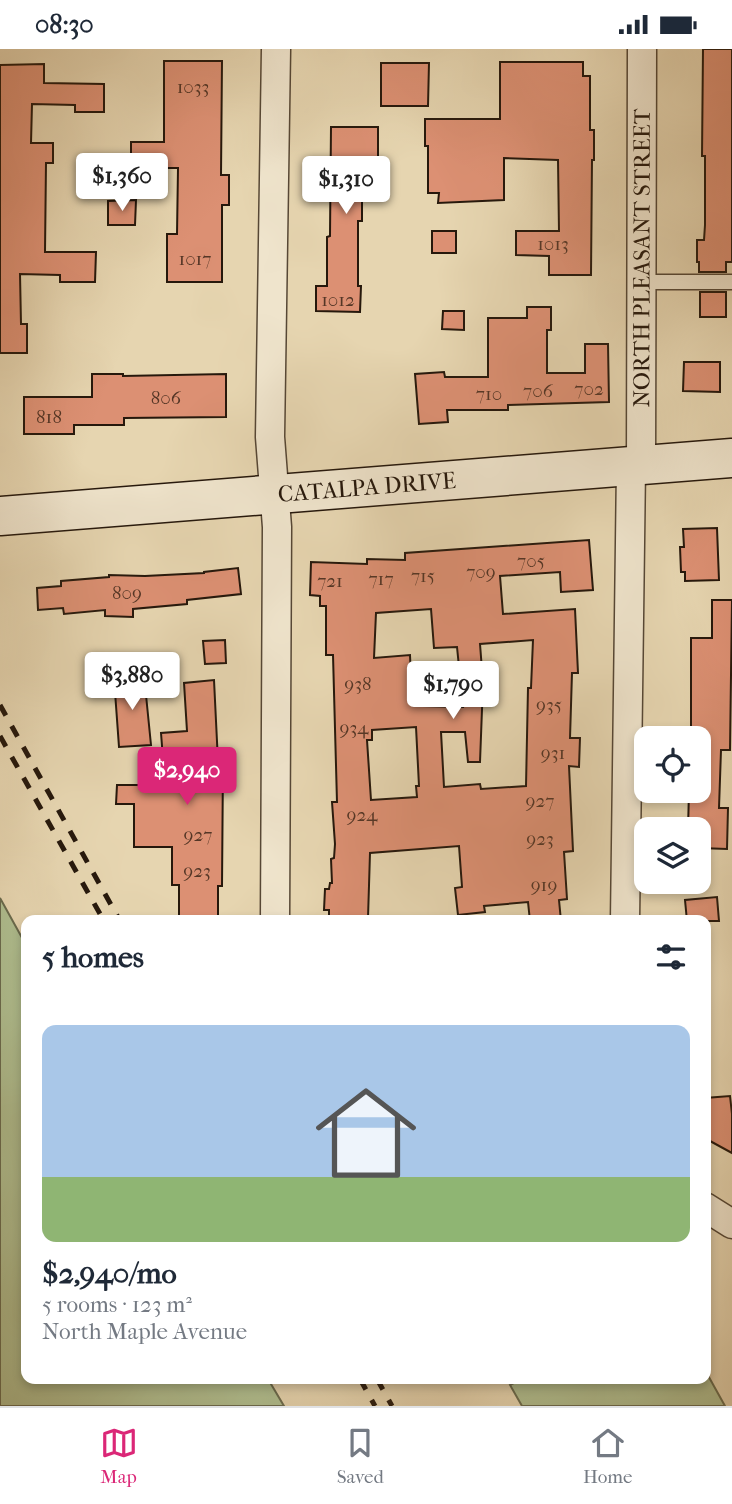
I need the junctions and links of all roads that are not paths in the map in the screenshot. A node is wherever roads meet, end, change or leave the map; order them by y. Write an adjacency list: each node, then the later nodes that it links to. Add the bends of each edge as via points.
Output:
1 (276, 49): 7 (street, via 270,437)
2 (642, 49): 3 (street, NORTH PLEASANT STREET)
3 (640, 282): 4 (lane); 6 (street, NORTH PLEASANT STREET)
4 (732, 282)
5 (732, 458): 6 (street, CATALPA DRIVE)
6 (636, 466): 7 (street, CATALPA DRIVE); 10 (street, NORTH PLEASANT STREET)
7 (274, 493): 8 (street, CATALPA DRIVE); 9 (street)
8 (0, 516)
9 (275, 915)
10 (625, 915)
11 (711, 1211): 12 (street)
12 (732, 1224)

